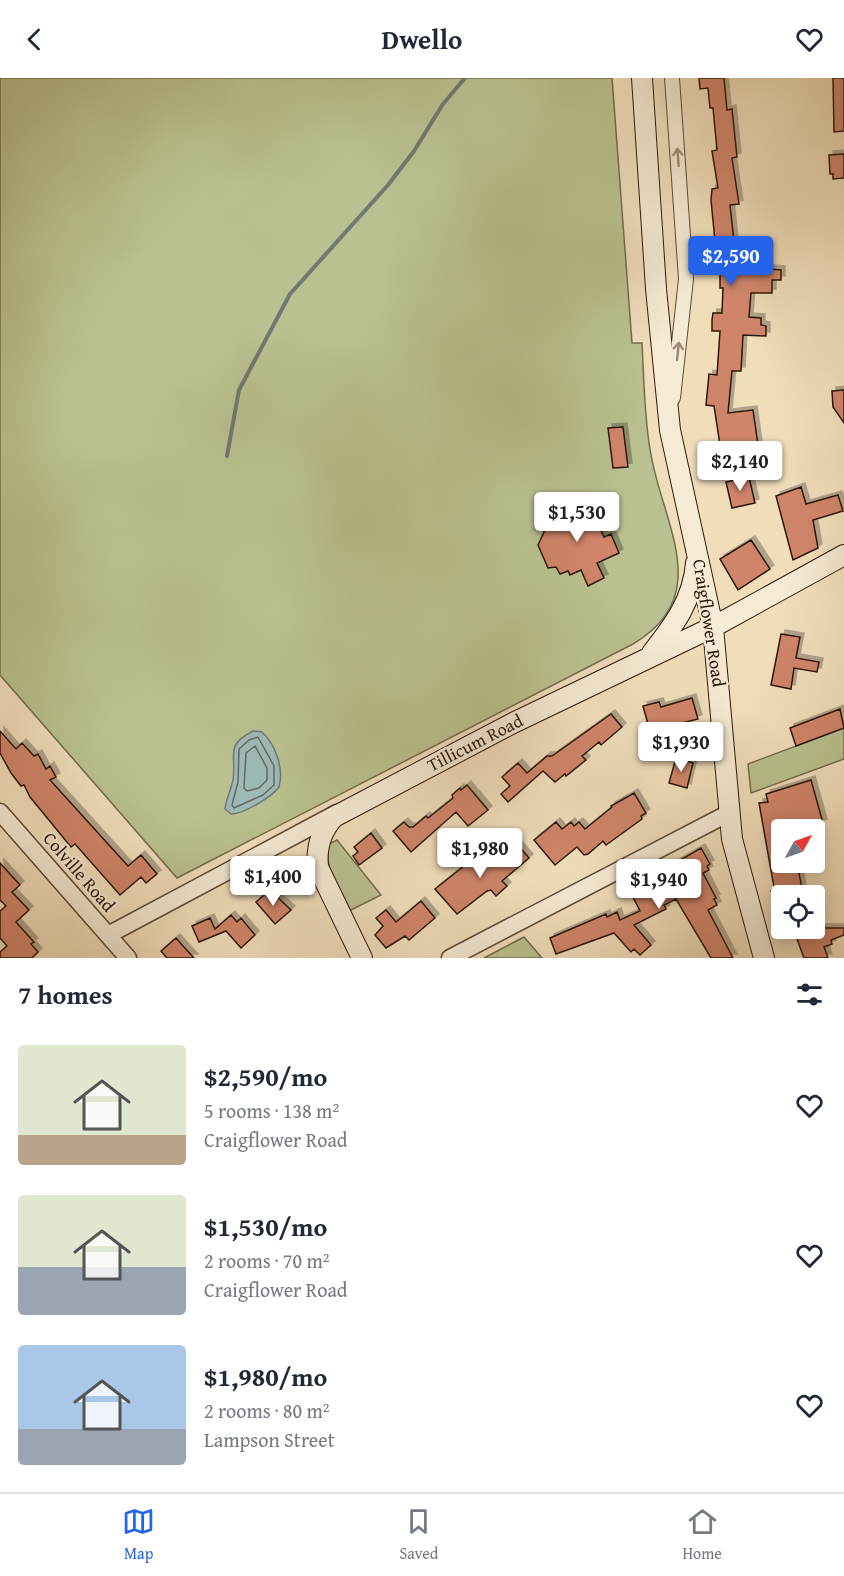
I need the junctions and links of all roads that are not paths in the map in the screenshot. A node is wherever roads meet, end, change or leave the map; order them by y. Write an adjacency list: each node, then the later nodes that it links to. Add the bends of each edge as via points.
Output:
1 (642, 78): 3 (main road, Craigflower Road)
2 (672, 78): 3 (street, Craigflower Road, one-way to 2, via 686,279)
3 (670, 430): 4 (main road, Craigflower Road)
4 (693, 533): 6 (main road, Craigflower Road); 7 (main road, via 696,562 692,591 676,622)
5 (844, 555): 6 (main road, Tillicum Road)
6 (713, 627): 7 (main road, Tillicum Road); 10 (main road, Craigflower Road)
7 (649, 657): 8 (main road, Tillicum Road)
8 (344, 810): 11 (street, Tillicum Road); 13 (main road, via 321,836 318,867)
9 (0, 812): 11 (street, Colville Road)
10 (729, 813): 14 (street); 15 (main road, Craigflower Road, via 732,839)
11 (108, 935): 12 (street, Colville Road)
12 (128, 958)
13 (362, 958)
14 (450, 958)
15 (764, 958)

